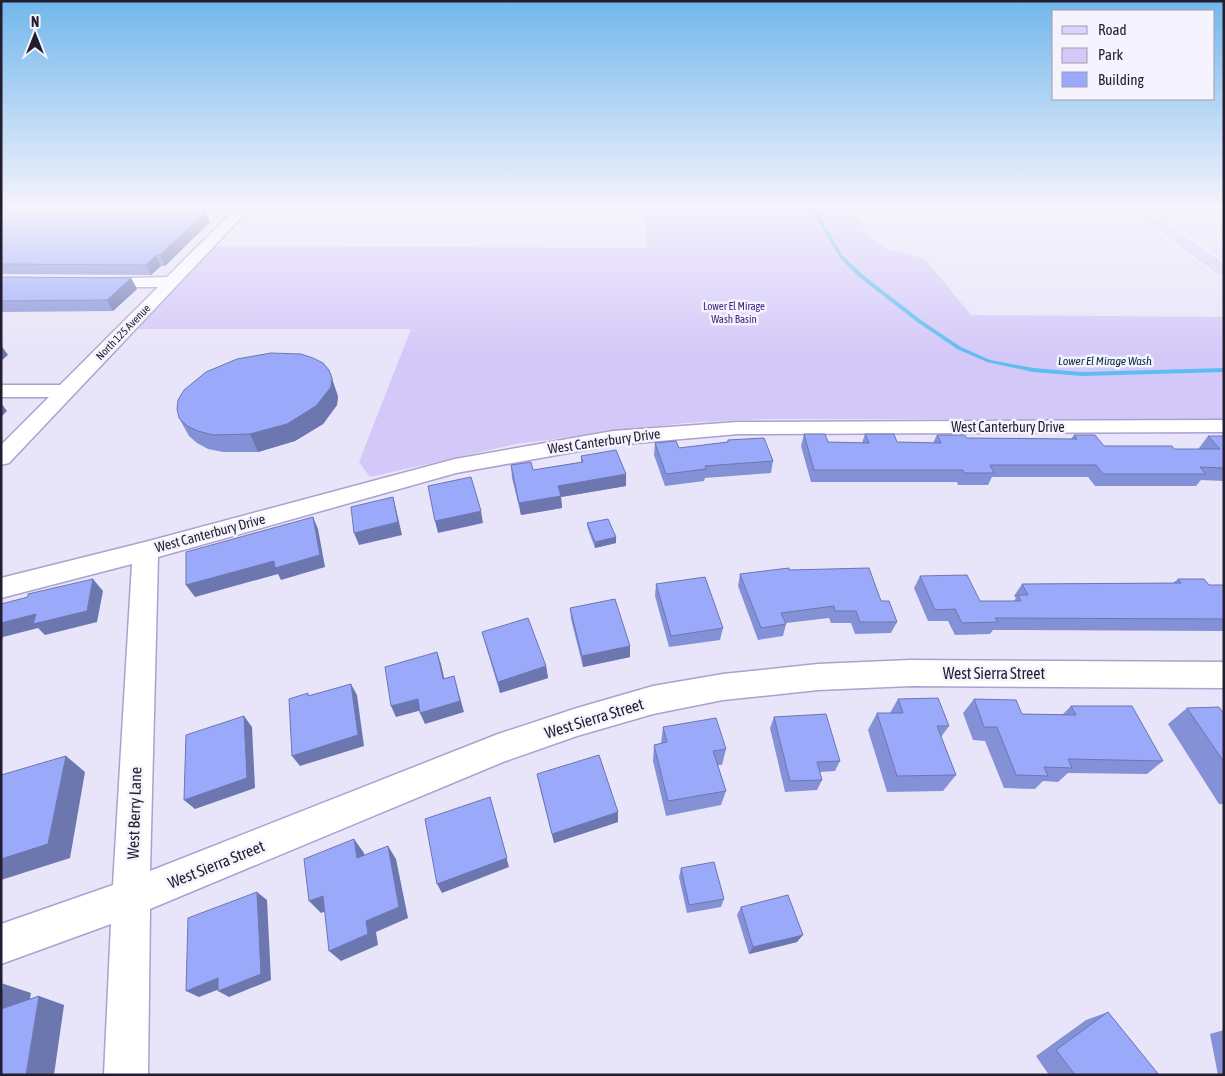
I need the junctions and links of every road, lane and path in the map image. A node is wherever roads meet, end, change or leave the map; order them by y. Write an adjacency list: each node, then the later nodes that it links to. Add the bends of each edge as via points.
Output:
1 (196, 256): 5 (street, North 125 Avenue)
2 (1203, 256): 3 (main road)
3 (1224, 271)
4 (79, 282): 5 (street)
5 (171, 282): 7 (street, North 125 Avenue)
6 (1, 391): 7 (street)
7 (67, 391): 9 (street, North 125 Avenue)
8 (1224, 426): 10 (street, West Canterbury Drive, via 738,428 613,438 455,466)
9 (1, 458)
10 (145, 551): 11 (street, West Canterbury Drive); 13 (street, West Berry Lane)
11 (1, 588)
12 (1224, 675): 13 (street, West Sierra Street, via 911,673 723,687 653,700 498,749)
13 (131, 898): 14 (street, West Sierra Street); 15 (street, West Berry Lane)
14 (1, 944)
15 (126, 1075)

